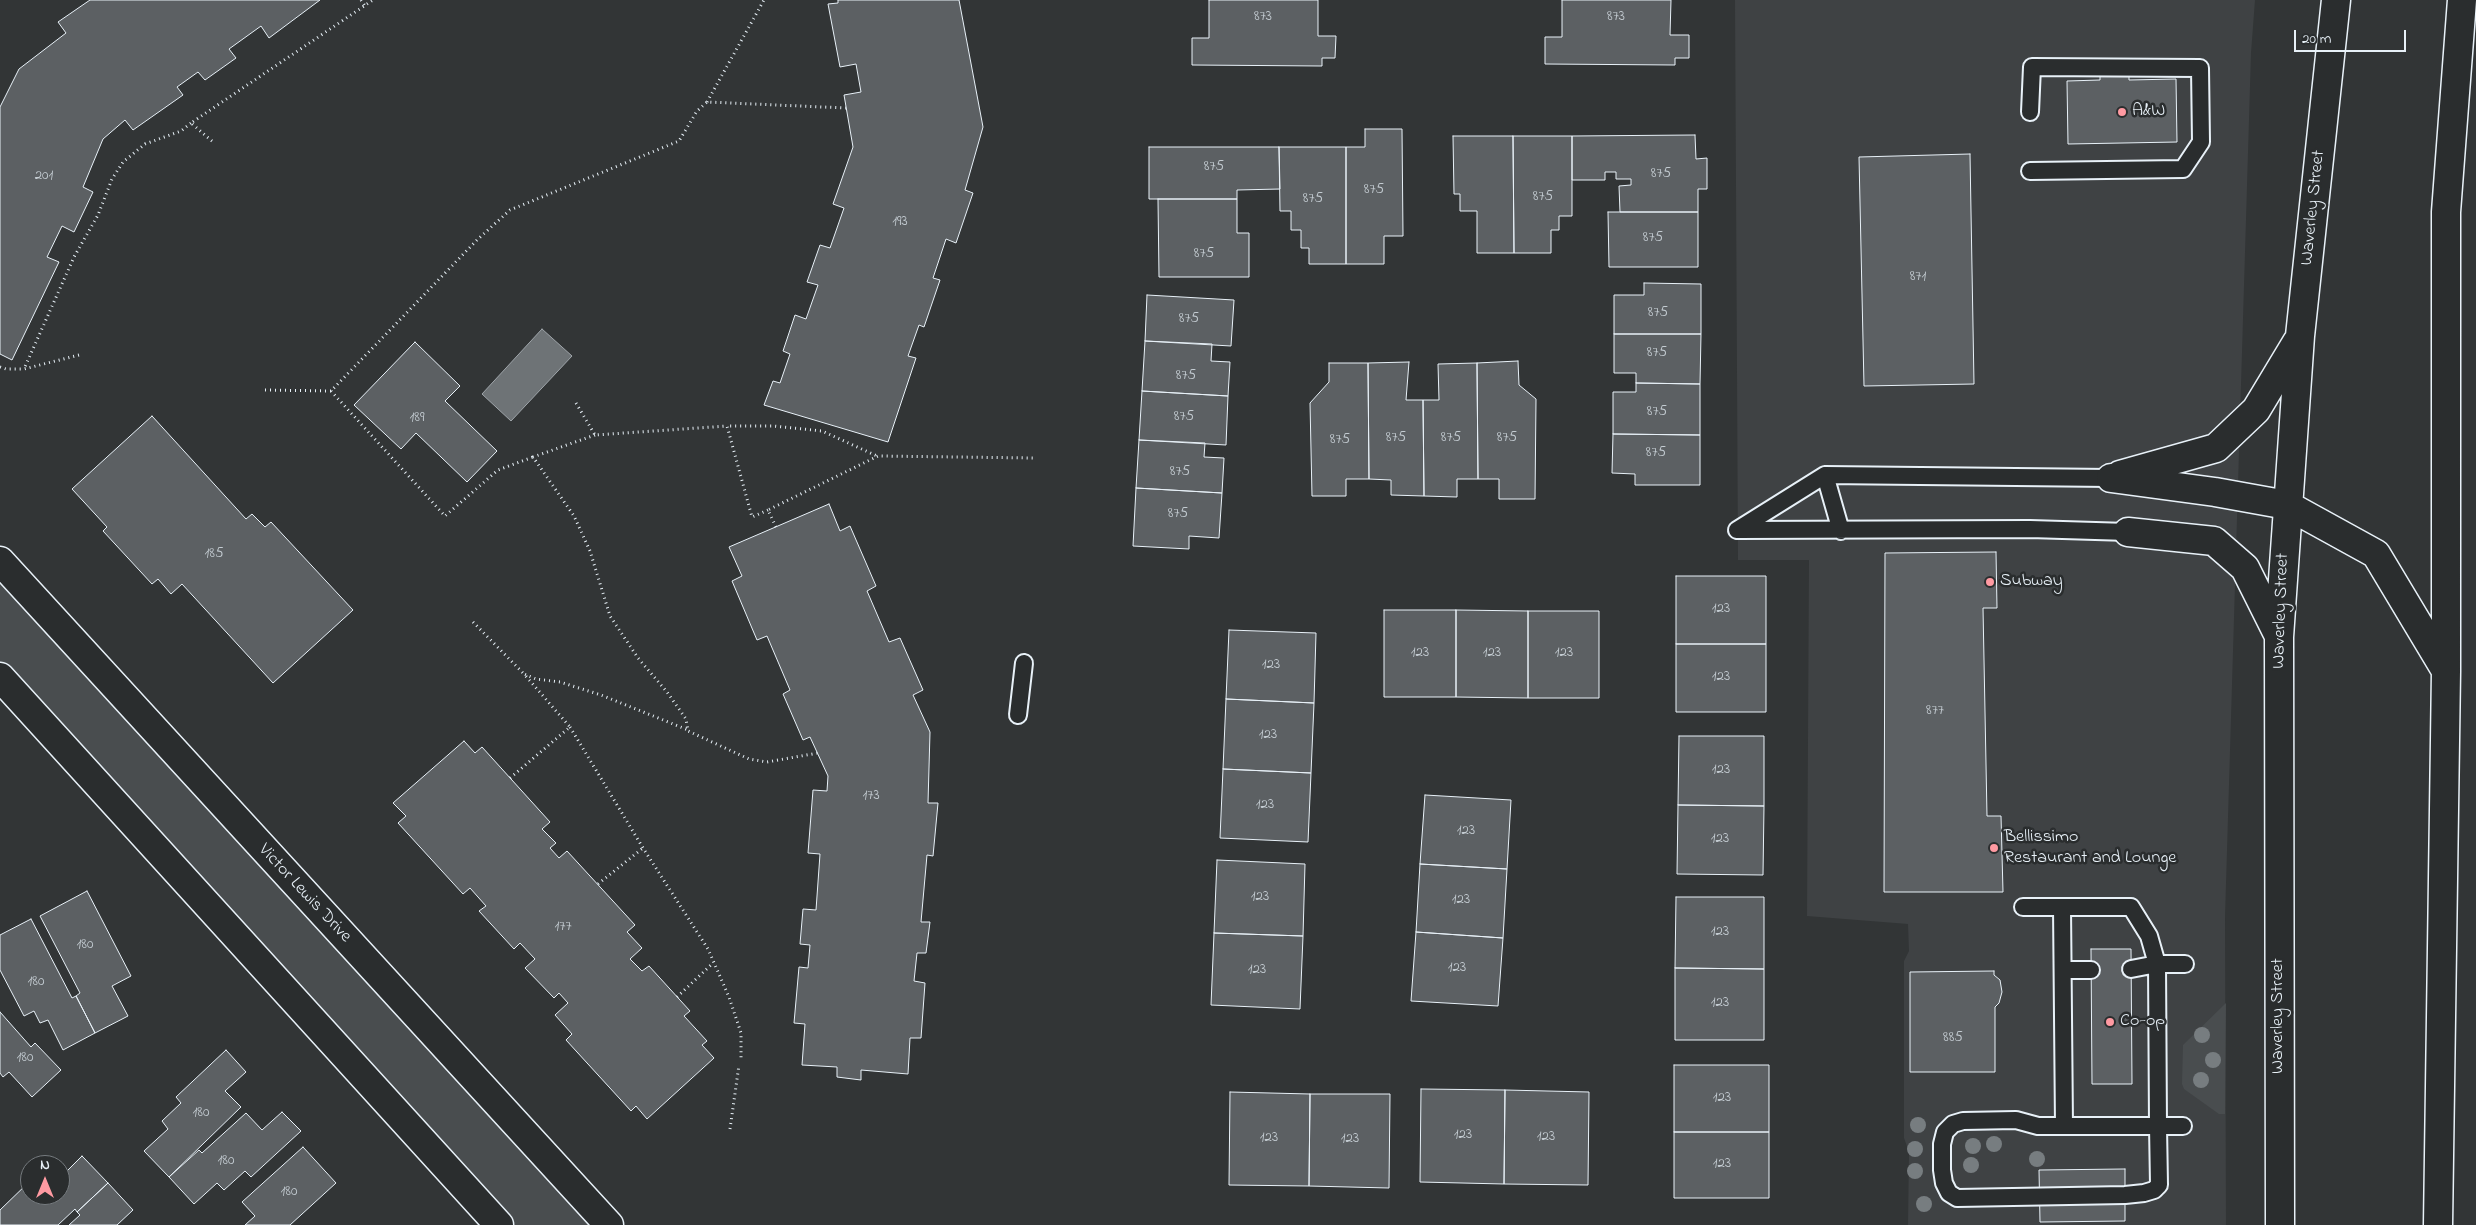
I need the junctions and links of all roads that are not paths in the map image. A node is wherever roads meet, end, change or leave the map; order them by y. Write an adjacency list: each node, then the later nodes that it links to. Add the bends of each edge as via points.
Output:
1 (2336, 0): 5 (main road, Waverley Street)
2 (2462, 0): 14 (main road, via 2446,212)
3 (2030, 112): 4 (lane, via 2032,67 2200,68 2201,142 2183,169)
4 (2030, 171)
5 (2300, 336): 7 (main road, via 2256,410 2216,448); 8 (main road, Waverley Street)
6 (1825, 475): 7 (lane); 9 (lane); 9 (lane, via 1737,530)
7 (2111, 478): 8 (main road)
8 (2287, 506): 12 (main road, Waverley Street); 14 (main road, via 2376,554)
9 (1841, 530): 10 (lane)
10 (2128, 532): 12 (main road, via 2214,541 2245,568)
11 (0, 561): 29 (main road, Victor Lewis Drive)
12 (2279, 636): 27 (main road, Waverley Street)
13 (1024, 663): 16 (lane)
14 (2446, 671): 30 (main road)
15 (0, 677): 28 (main road)
16 (1018, 715)
17 (2023, 907): 18 (lane)
18 (2062, 907): 19 (lane, via 2131,907 2149,936); 21 (lane)
19 (2157, 964): 20 (lane); 23 (lane); 25 (lane)
20 (2184, 964)
21 (2063, 970): 22 (lane); 24 (lane)
22 (2091, 970)
23 (2131, 970)
24 (2064, 1126): 25 (lane); 25 (lane, via 2038,1126 1995,1119 1953,1124 1945,1132 1942,1144 1942,1170 1948,1193 1957,1198 2125,1195 2154,1190 2159,1185)
25 (2158, 1126): 26 (lane)
26 (2183, 1126)
27 (2278, 1223)
28 (499, 1225)
29 (609, 1225)
30 (2438, 1225)

